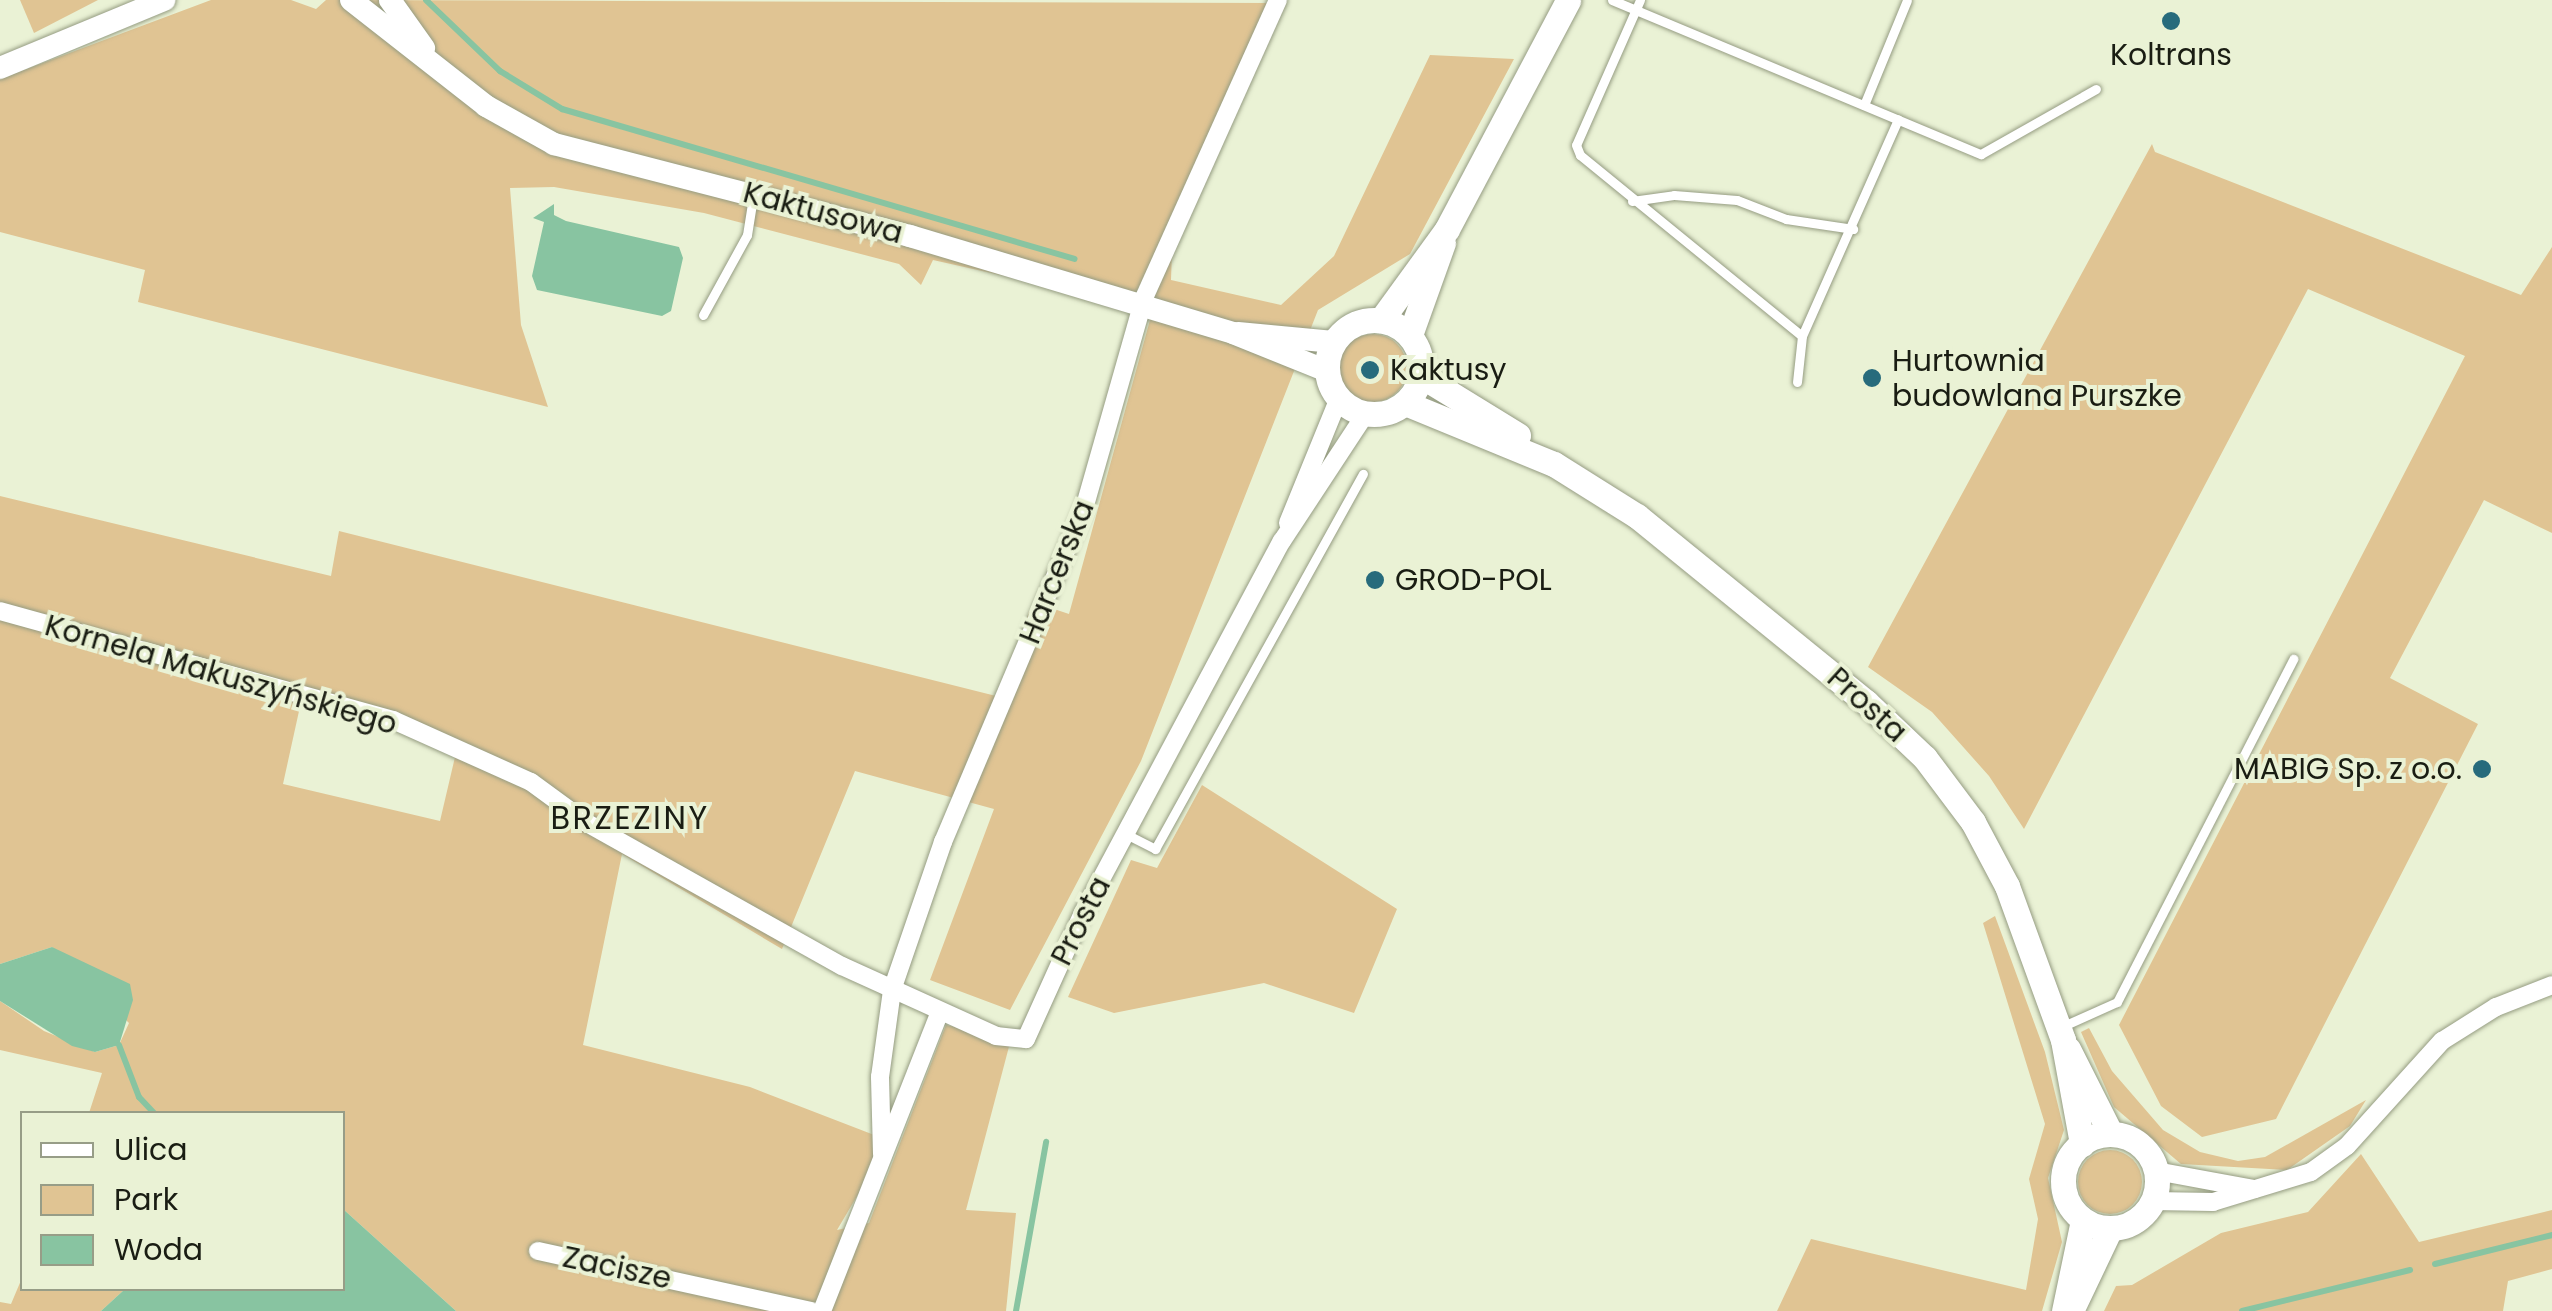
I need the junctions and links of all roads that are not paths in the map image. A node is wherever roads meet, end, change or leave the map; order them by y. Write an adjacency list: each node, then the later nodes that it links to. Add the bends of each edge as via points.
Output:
1 (351, 0): 9 (street, Kaktusowa)
2 (390, 0): 9 (street, Kaktusowa)
3 (1278, 0): 18 (street, Harcerska)
4 (1568, 0): 17 (main road)
5 (1612, 0): 8 (lane)
6 (1908, 0): 12 (lane)
7 (155, 1): 10 (street)
8 (1638, 5): 12 (lane); 15 (lane, via 1576,146 1597,175)
9 (432, 60): 14 (street, Kaktusowa, via 486,106 554,144)
10 (0, 68)
11 (2096, 89): 13 (lane, via 1981,154)
12 (1864, 105): 13 (lane)
13 (1898, 119): 16 (lane)
14 (753, 194): 18 (street, Kaktusowa); 19 (lane, via 747,234)
15 (1632, 202): 16 (lane, via 1674,195 1737,200 1786,220); 23 (lane, via 1754,291)
16 (1853, 229): 23 (lane)
17 (1422, 276): 20 (main road); 22 (main road)
18 (1140, 310): 21 (street, Kaktusowa); 38 (street, Harcerska, via 1084,509 943,842)
19 (702, 314)
20 (1381, 320): 22 (main road); 24 (main road, via 1358,322)
21 (1233, 332): 24 (street, Kaktusowa); 25 (street, Kaktusowa)
22 (1410, 336): 26 (main road)
23 (1802, 336): 27 (lane)
24 (1334, 342): 25 (main road)
25 (1328, 371): 28 (main road)
26 (1420, 374): 29 (main road); 31 (main road, Prosta)
27 (1797, 382)
28 (1339, 398): 30 (main road); 33 (street, Prosta)
29 (1405, 402): 30 (main road); 31 (main road, Prosta)
30 (1366, 413): 33 (street, Prosta)
31 (1517, 442): 40 (main road, Prosta, via 1684,550 1925,758 2000,870)
32 (1363, 474): 36 (lane, via 1155,849)
33 (1282, 541): 36 (street, Prosta)
34 (0, 612): 38 (street, Kornela Makuszyńskiego, via 393,720 531,782 587,823)
35 (2293, 659): 40 (lane, via 2116,1002)
36 (1126, 834): 41 (street, Prosta)
37 (2552, 985): 47 (street, via 2496,1007 2442,1041 2337,1155 2298,1179)
38 (892, 990): 39 (street, Kornela Makuszyńskiego); 45 (street, Harcerska, via 880,1077)
39 (940, 1012): 41 (street, Kornela Makuszyńskiego, via 996,1036); 45 (street, Harcerska)
40 (2061, 1034): 42 (main road, Prosta)
41 (1026, 1039)
42 (2078, 1084): 43 (main road, Prosta); 44 (main road, Prosta)
43 (2111, 1134): 44 (main road); 46 (main road, via 2140,1145)
44 (2082, 1144): 49 (main road, via 2067,1163 2063,1186)
45 (882, 1154): 54 (street, Harcerska)
46 (2156, 1171): 47 (street); 48 (main road)
47 (2260, 1190): 48 (street, via 2212,1202)
48 (2154, 1201): 50 (main road, via 2133,1223)
49 (2083, 1220): 50 (main road); 52 (main road)
50 (2110, 1229): 52 (main road)
51 (538, 1251): 53 (street, Zacisze)
52 (2078, 1280): 55 (main road)
53 (812, 1311)
54 (822, 1311)
55 (2068, 1311)

